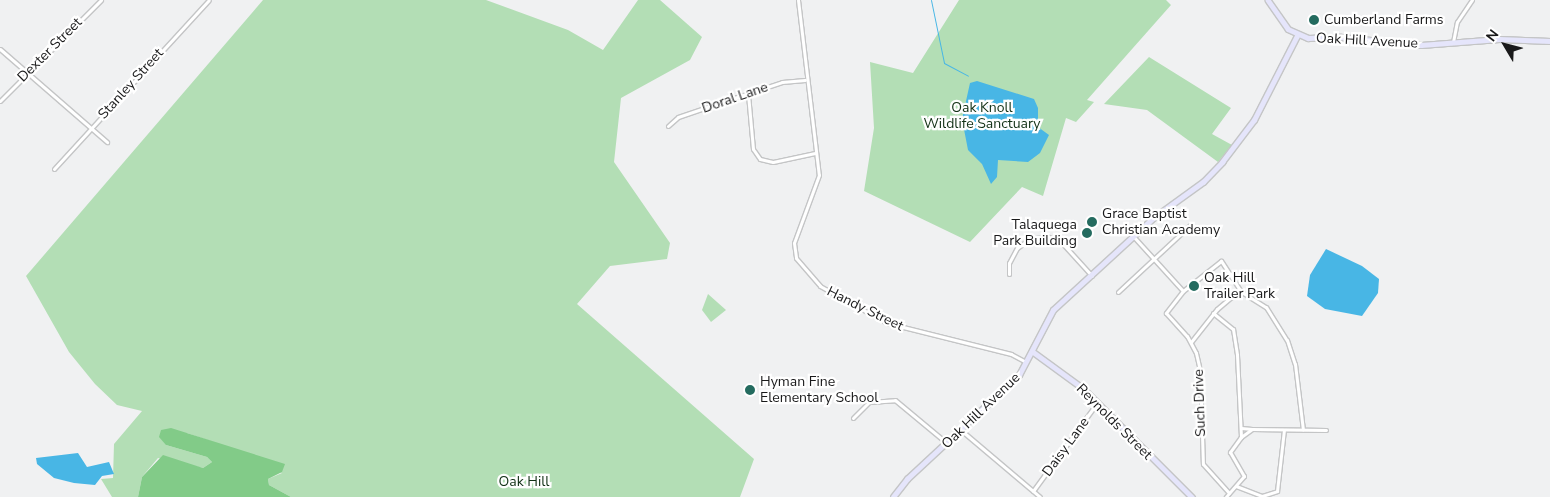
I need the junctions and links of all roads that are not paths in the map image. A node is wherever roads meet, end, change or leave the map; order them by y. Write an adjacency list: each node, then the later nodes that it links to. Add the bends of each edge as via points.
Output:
1 (101, 0): 10 (street, Dexter Street)
2 (209, 0): 15 (street, Stanley Street)
3 (798, 0): 11 (street, Handy Street)
4 (1268, 0): 6 (main road)
5 (1472, 0): 8 (street, via 1457,22)
6 (1297, 36): 8 (main road, Oak Hill Avenue, via 1406,44); 20 (main road, Oak Hill Avenue, via 1260,110 1232,151 1203,182)
7 (1550, 41): 8 (main road, Oak Hill Avenue, via 1499,39)
8 (1453, 42)
9 (0, 49): 10 (street)
10 (26, 72): 13 (street, Dexter Street); 15 (street)
11 (805, 80): 12 (street, Doral Lane, via 782,82); 17 (street, Handy Street)
12 (748, 94): 14 (street, Doral Lane, via 678,117); 17 (street, via 754,149 760,159 773,162)
13 (0, 101)
14 (668, 126)
15 (92, 128): 16 (street); 18 (street, Stanley Street)
16 (107, 142)
17 (815, 153): 30 (street, Handy Street, via 819,175 794,243 796,258 812,279 840,298 895,326 1011,354)
18 (54, 170)
19 (1190, 225): 21 (street)
20 (1133, 236): 21 (street); 23 (main road, Oak Hill Avenue)
21 (1154, 259): 24 (street); 26 (street)
22 (1009, 274): 23 (street, via 1009,264 1017,248 1030,239 1047,236 1063,244)
23 (1093, 276): 29 (main road, Oak Hill Avenue, via 1053,310)
24 (1183, 291): 25 (street, via 1221,261); 28 (street, Such Drive, via 1166,313)
25 (1240, 291): 27 (street); 36 (street, via 1262,304 1275,319 1292,353)
26 (1118, 292)
27 (1213, 313): 28 (street); 33 (street, via 1228,323 1236,339)
28 (1191, 342): 43 (street, Such Drive, via 1200,372 1203,464)
29 (1032, 351): 30 (main road, Oak Hill Avenue); 31 (main road, Reynolds Street)
30 (1027, 363): 38 (main road, Oak Hill Avenue)
31 (1098, 402): 42 (street, Daisy Lane); 46 (main road, Reynolds Street)
32 (853, 418): 40 (street, via 869,402 895,400)
33 (1241, 428): 34 (street); 39 (street)
34 (1252, 429): 35 (street); 39 (street)
35 (1284, 430): 36 (street); 41 (street, via 1277,491 1262,496)
36 (1303, 430): 37 (street)
37 (1326, 430)
38 (962, 431): 40 (main road, Oak Hill Avenue); 42 (street)
39 (1241, 438): 41 (street, via 1230,452 1244,476)
40 (948, 444): 44 (main road, Oak Hill Avenue, via 907,479)
41 (1236, 486): 43 (street)
42 (1034, 492): 45 (street)
43 (1230, 494): 47 (street)
44 (893, 497)
45 (1040, 497)
46 (1192, 497)
47 (1226, 497)

